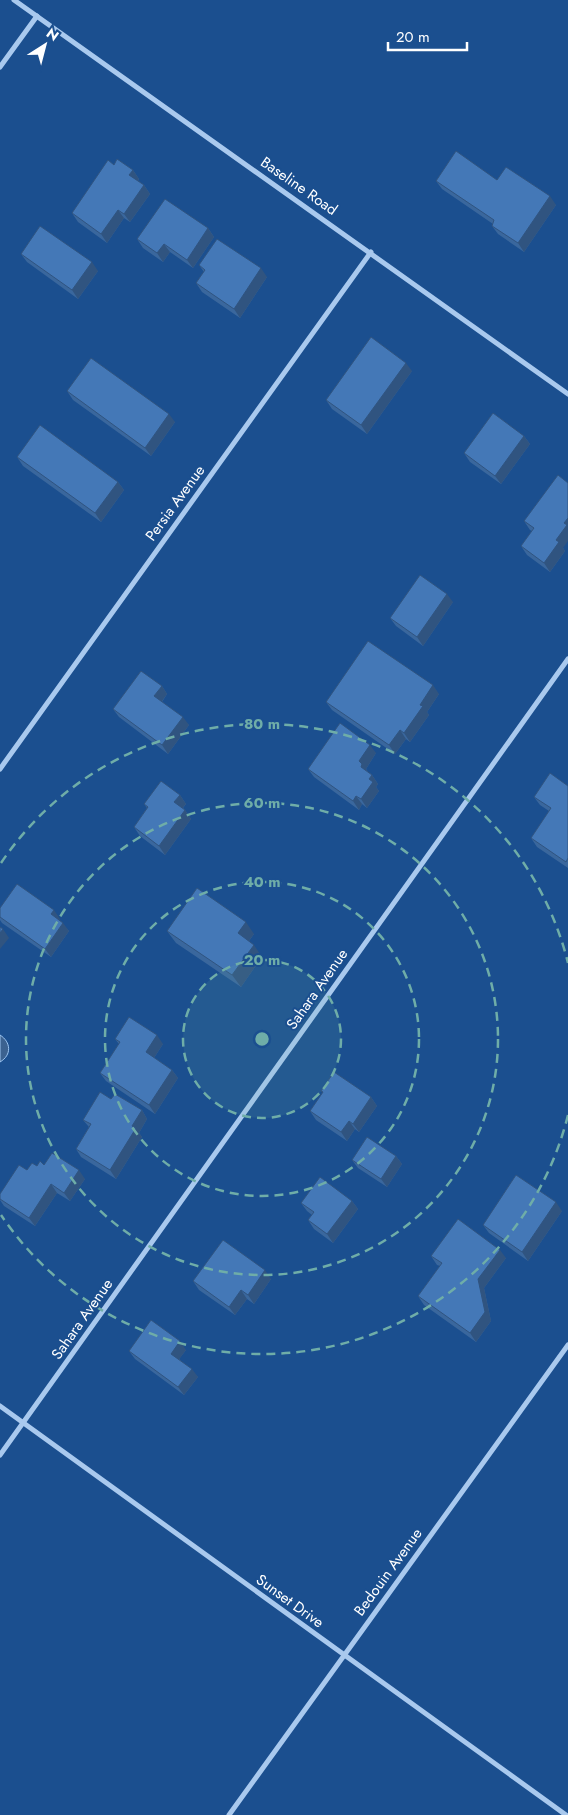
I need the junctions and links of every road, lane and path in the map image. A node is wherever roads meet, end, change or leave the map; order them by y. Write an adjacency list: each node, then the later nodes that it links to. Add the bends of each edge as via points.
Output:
1 (14, 0): 2 (street, Baseline Road)
2 (37, 16): 3 (street); 4 (street, Baseline Road)
3 (0, 67)
4 (371, 252): 5 (street, Baseline Road); 7 (street, Persia Avenue)
5 (568, 394)
6 (568, 659): 10 (street, Sahara Avenue)
7 (0, 769)
8 (568, 1345): 12 (street, Bedouin Avenue)
9 (0, 1406): 10 (street, Sunset Drive)
10 (23, 1423): 11 (street, Sahara Avenue); 12 (street, Sunset Drive)
11 (0, 1456)
12 (344, 1655): 13 (street, Bedouin Avenue); 14 (street, Sunset Drive)
13 (229, 1815)
14 (566, 1815)

